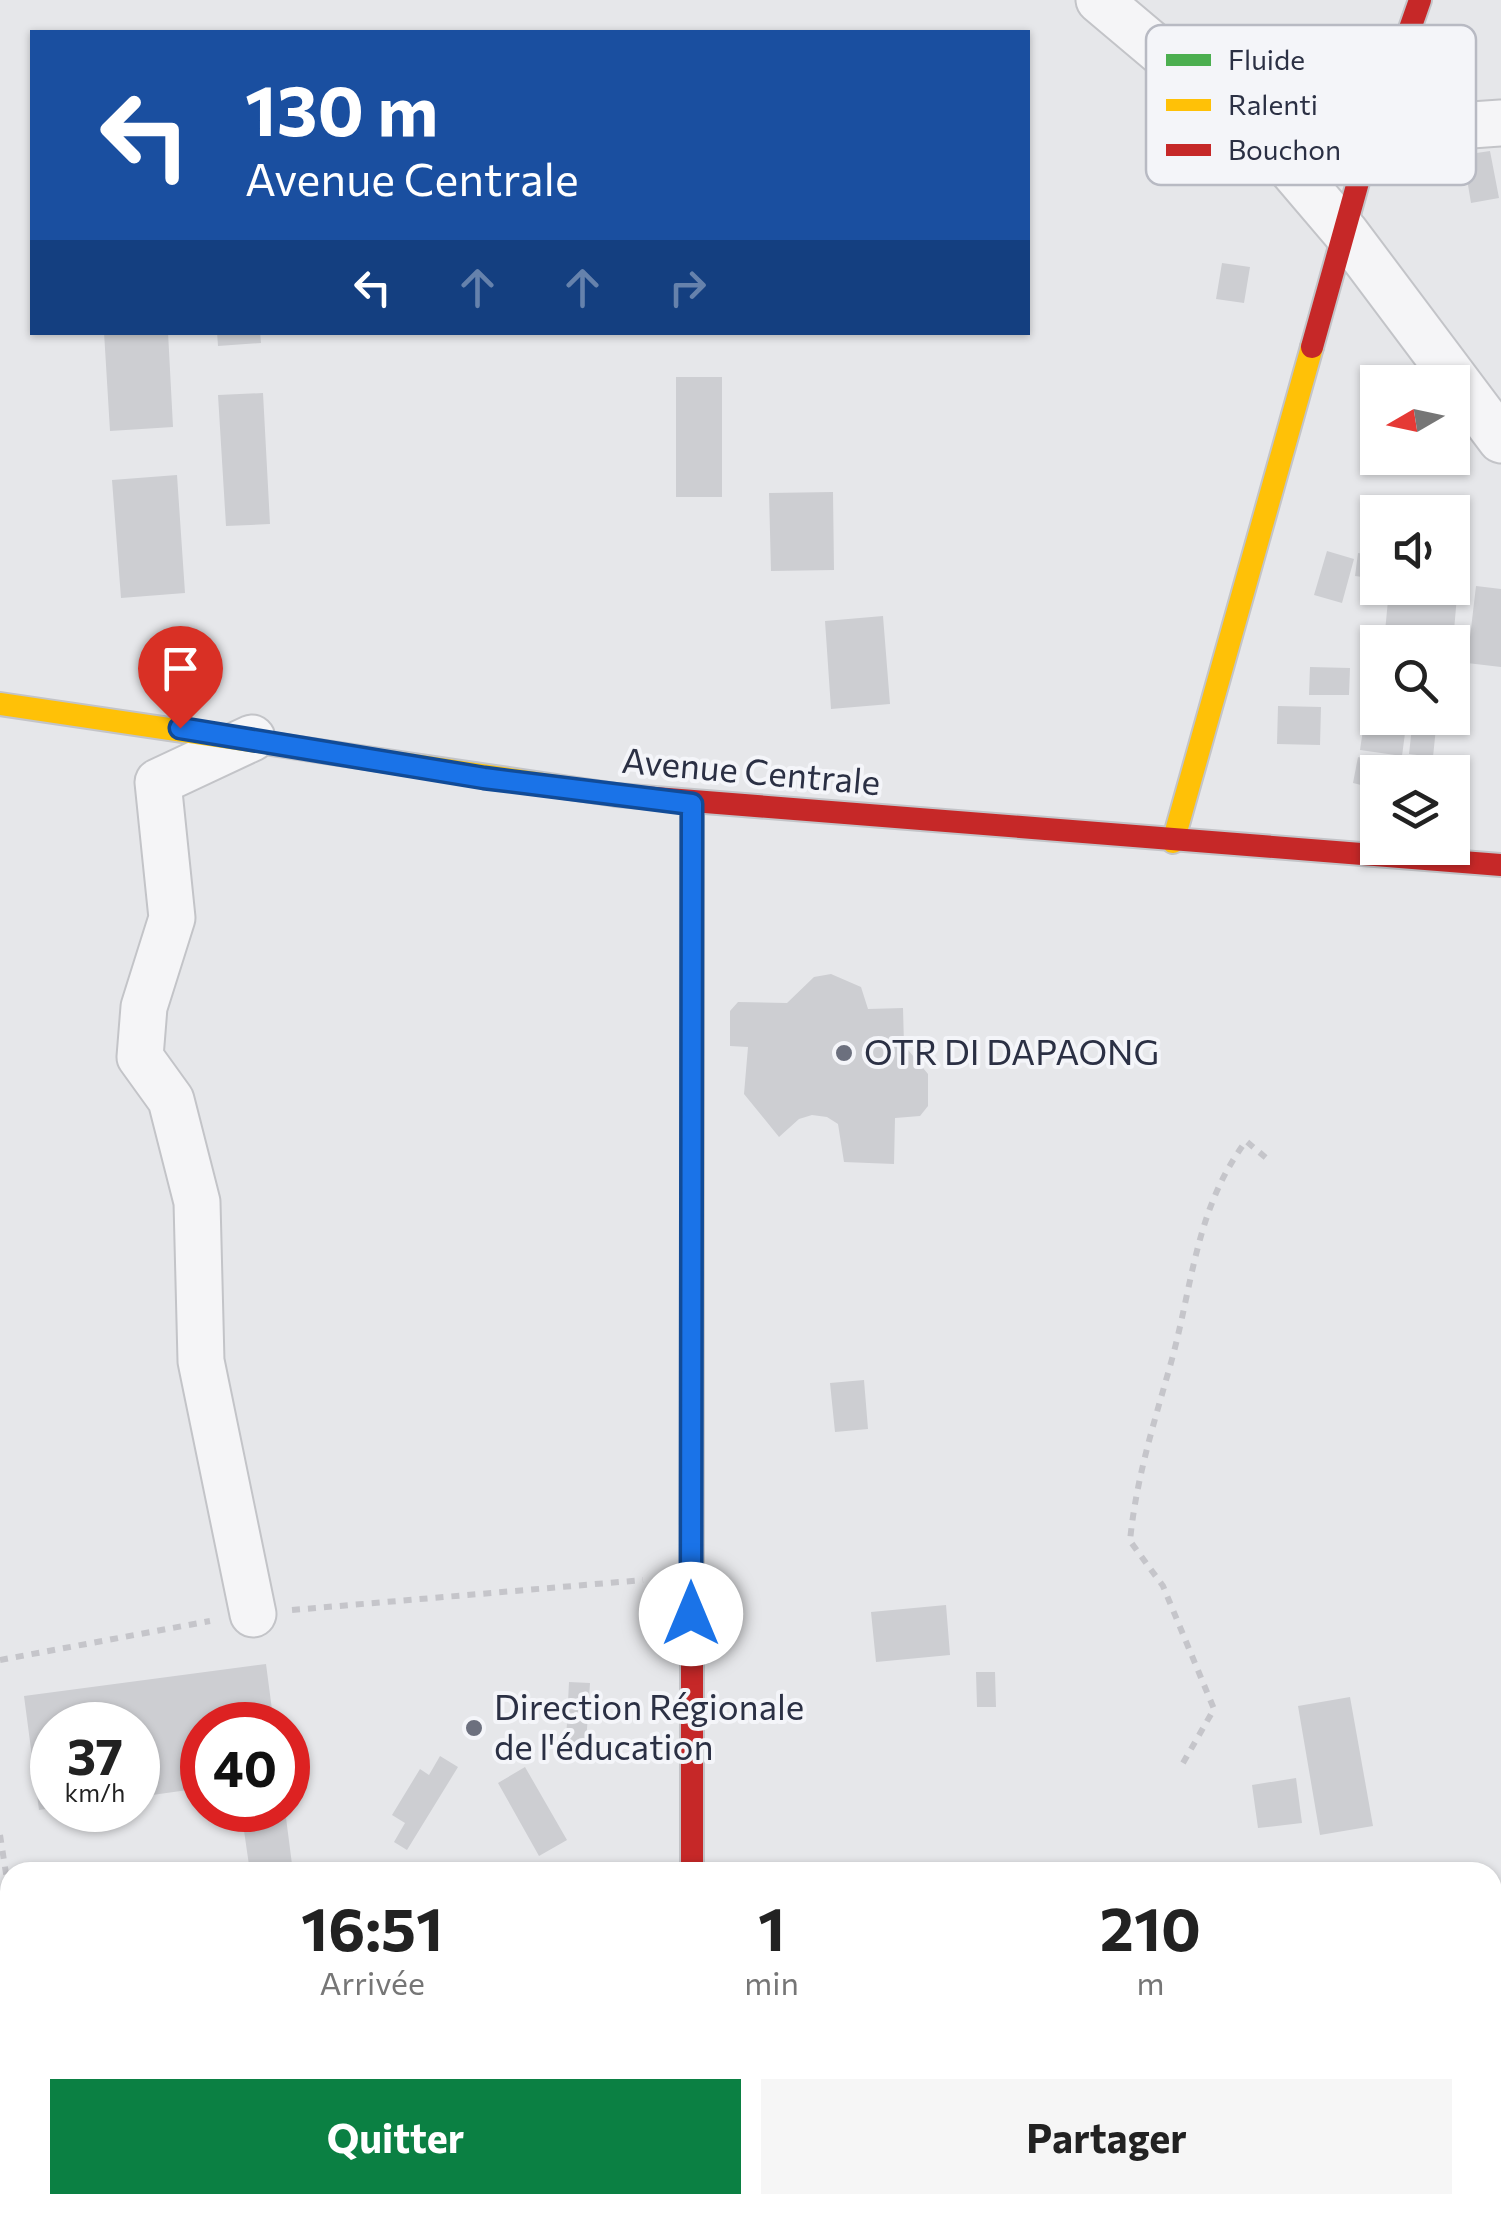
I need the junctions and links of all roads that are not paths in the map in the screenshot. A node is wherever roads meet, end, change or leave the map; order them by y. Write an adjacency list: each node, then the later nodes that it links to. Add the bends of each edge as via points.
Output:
1 (1099, 0): 4 (street)
2 (1420, 0): 3 (street)
3 (1411, 25)
4 (1146, 39)
5 (1501, 123): 6 (street)
6 (1476, 125)
7 (1306, 185): 9 (street)
8 (1358, 185): 9 (street)
9 (1345, 232): 10 (street); 14 (street)
10 (1501, 440)
11 (0, 704): 12 (street, Avenue Centrale)
12 (252, 738): 13 (street, Avenue Centrale, via 484,778); 16 (street, via 158,782 172,918 144,1008 140,1057 171,1100 197,1202 201,1361)
13 (692, 804): 14 (street, Avenue Centrale); 17 (street)
14 (1173, 842): 15 (street, Avenue Centrale)
15 (1501, 865)
16 (253, 1614)
17 (692, 1862)

